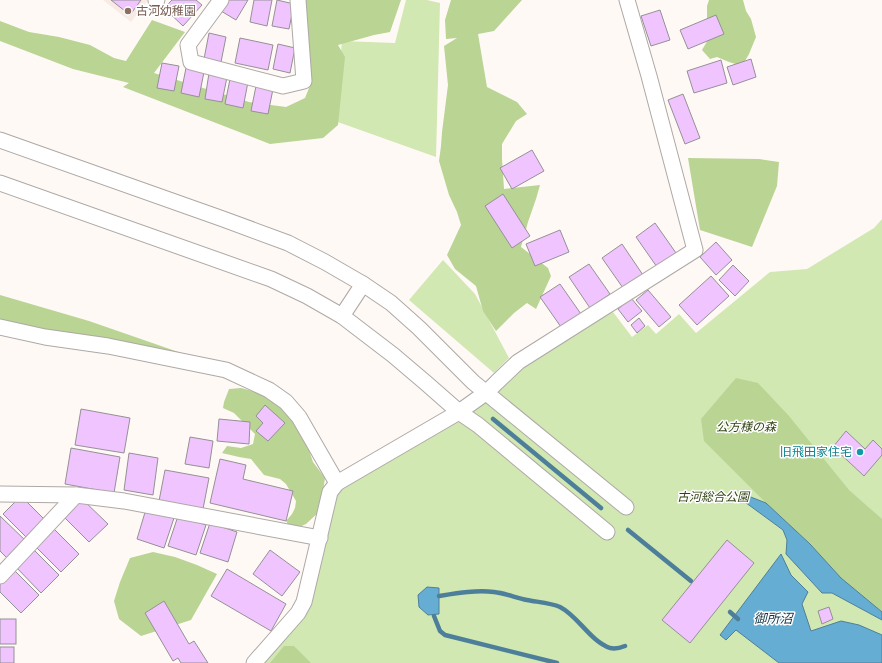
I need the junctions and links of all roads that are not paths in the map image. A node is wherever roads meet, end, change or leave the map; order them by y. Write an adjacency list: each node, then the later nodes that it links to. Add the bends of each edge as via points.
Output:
1 (221, 0): 2 (street, via 188,46 191,62 282,86 304,81)
2 (298, 0)
3 (627, 0): 9 (street, via 696,250 518,362)
4 (0, 140): 6 (street, via 288,244)
5 (0, 183): 7 (street, via 271,279)
6 (363, 284): 7 (street); 9 (street, via 419,328 473,382)
7 (342, 316): 10 (street, via 404,364)
8 (0, 327): 11 (street, via 207,366 240,376 269,390 286,402 299,417)
9 (487, 392): 10 (street); 14 (street)
10 (459, 412): 11 (street); 15 (street)
11 (337, 483): 16 (street, via 330,492)
12 (0, 494): 13 (street)
13 (76, 495): 16 (street, via 124,500); 17 (street)
14 (626, 508)
15 (607, 532)
16 (320, 538): 18 (street, via 302,607)
17 (0, 576)
18 (254, 663)

